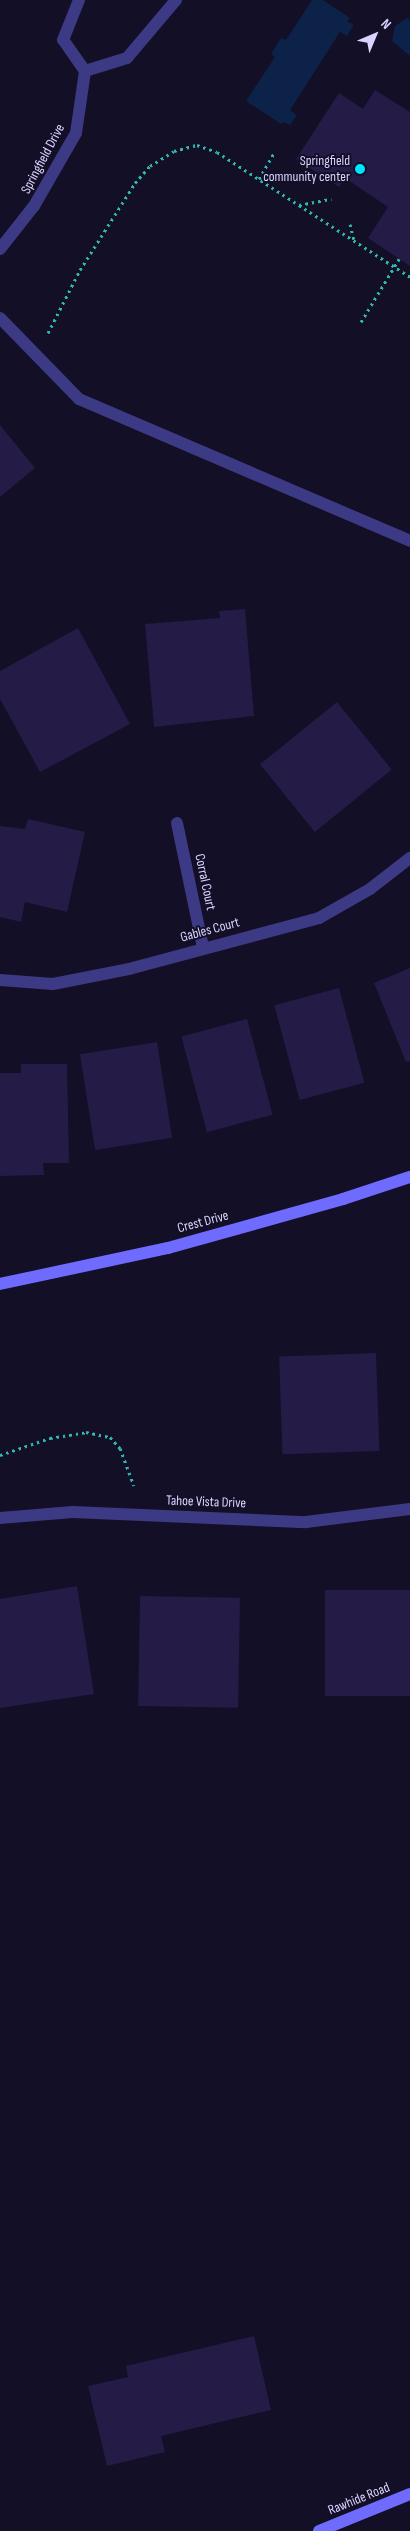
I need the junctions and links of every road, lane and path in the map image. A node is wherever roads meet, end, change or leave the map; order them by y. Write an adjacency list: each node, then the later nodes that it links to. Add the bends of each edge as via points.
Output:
1 (79, 0): 3 (street, via 63,40)
2 (176, 0): 3 (street, via 127,58)
3 (85, 71): 10 (street, Springfield Drive, via 76,133 34,206)
4 (274, 153): 5 (path)
5 (259, 179): 7 (path); 16 (path, via 217,152 197,145 174,151 150,166 135,183 80,270)
6 (331, 199): 7 (path)
7 (298, 205): 9 (path)
8 (350, 224): 9 (path)
9 (354, 241): 12 (path)
10 (0, 249)
11 (399, 259): 12 (path)
12 (394, 267): 13 (path); 15 (path)
13 (410, 277)
14 (0, 318): 16 (street)
15 (361, 322)
16 (34, 354): 17 (street, via 79,399)
17 (410, 540)
18 (176, 823): 20 (street, Corral Court)
19 (410, 858): 20 (street, Gables Court, via 370,890 319,918)
20 (203, 947): 21 (street, Gables Court, via 129,969 53,984)
21 (0, 980)
22 (410, 1177): 23 (street, Crest Drive, via 168,1248)
23 (0, 1284)
24 (0, 1455): 25 (path, via 50,1438 86,1432 110,1437 120,1448)
25 (134, 1486)
26 (410, 1509): 27 (street, Tahoe Vista Drive, via 306,1522 73,1512)
27 (0, 1518)
28 (410, 2494): 29 (street, Rawhide Road)
29 (319, 2531)

